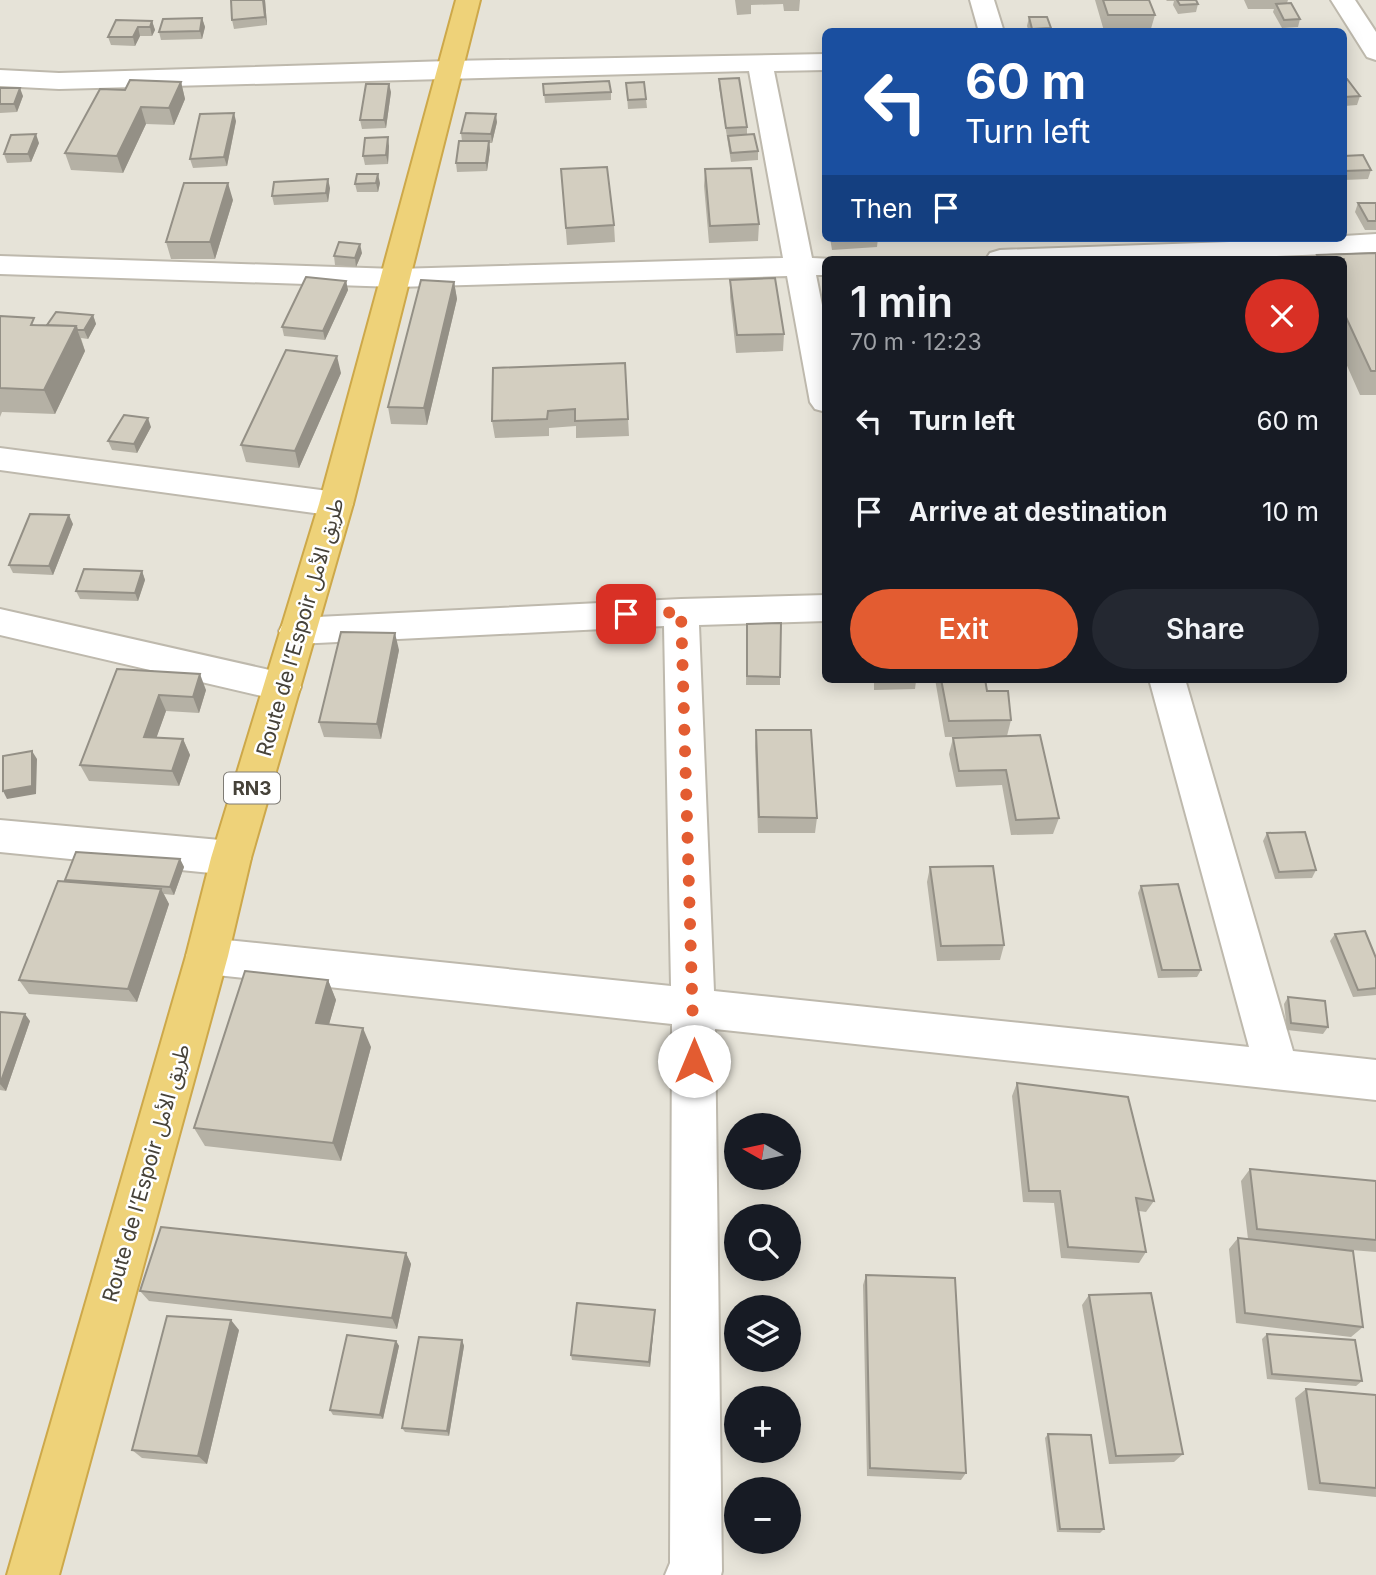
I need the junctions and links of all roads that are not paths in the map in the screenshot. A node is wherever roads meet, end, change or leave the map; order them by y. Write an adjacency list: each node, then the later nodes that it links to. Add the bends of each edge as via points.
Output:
1 (468, 0): 9 (highway, Route de l’Espoir طريق الأمل / RN3)
2 (982, 0): 4 (street)
3 (1343, 0): 6 (street)
4 (991, 28)
5 (1347, 45): 6 (street)
6 (1373, 48)
7 (822, 62): 8 (street)
8 (760, 64): 9 (street); 14 (street)
9 (449, 69): 10 (street, via 59,81); 15 (highway, Route de l’Espoir طريق الأمل / RN3)
10 (0, 78)
11 (1376, 243): 12 (street)
12 (1070, 256)
13 (0, 265): 15 (street)
14 (813, 267): 15 (street); 16 (street)
15 (396, 278): 18 (highway, Route de l’Espoir طريق الأمل / RN3)
16 (822, 360)
17 (0, 459): 18 (street)
18 (336, 504): 22 (highway, Route de l’Espoir طريق الأمل / RN3)
19 (822, 608): 20 (street)
20 (681, 612): 22 (street); 28 (street)
21 (0, 622): 24 (street)
22 (297, 631): 24 (highway, Route de l’Espoir طريق الأمل / RN3)
23 (1168, 683): 29 (street)
24 (283, 687): 26 (highway, Route de l’Espoir طريق الأمل / RN3)
25 (0, 836): 26 (street)
26 (231, 858): 27 (highway, Route de l’Espoir طريق الأمل / RN3)
27 (206, 956): 28 (street); 31 (highway, Route de l’Espoir طريق الأمل / RN3)
28 (693, 1007): 29 (street); 32 (street, via 696,1571)
29 (1277, 1071): 30 (street)
30 (1376, 1080)
31 (33, 1575)
32 (691, 1575)

